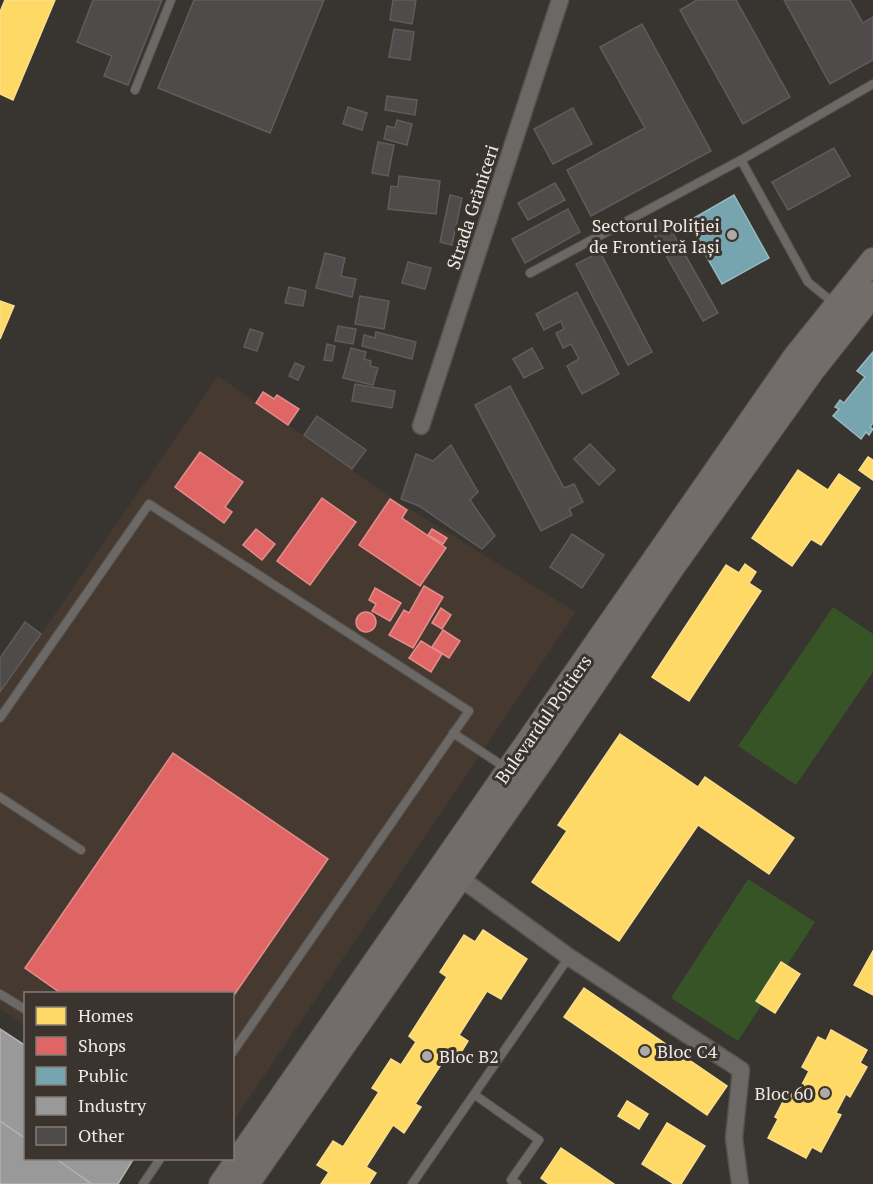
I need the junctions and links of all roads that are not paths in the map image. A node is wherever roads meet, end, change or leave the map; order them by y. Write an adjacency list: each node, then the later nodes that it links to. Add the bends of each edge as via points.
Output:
1 (171, 0): 4 (lane)
2 (560, 0): 10 (street, Strada Grăniceri)
3 (873, 84): 5 (lane)
4 (135, 90)
5 (741, 160): 7 (lane); 9 (lane, via 808,282)
6 (873, 260): 9 (main road, Bulevardul Poitiers)
7 (530, 273)
8 (873, 294): 9 (main road, Bulevardul Poitiers)
9 (844, 312): 13 (main road, Bulevardul Poitiers, via 805,380 679,559)
10 (421, 426)
11 (0, 718): 12 (lane, via 149,504 469,711)
12 (453, 733): 13 (lane); 20 (lane)
13 (517, 776): 16 (main road, Bulevardul Poitiers); 22 (main road, Bulevardul Poitiers)
14 (0, 797): 15 (lane)
15 (81, 850)
16 (460, 878): 17 (street); 22 (main road, Bulevardul Poitiers)
17 (569, 957): 21 (lane); 29 (street, via 741,1070 734,1138)
18 (0, 994): 19 (lane)
19 (24, 1009)
20 (234, 1050)
21 (475, 1095): 27 (lane); 28 (lane, via 539,1140 511,1180)
22 (248, 1152): 25 (main road, Bulevardul Poitiers); 26 (main road, Bulevardul Poitiers)
23 (159, 1160): 24 (lane)
24 (143, 1184)
25 (221, 1184)
26 (247, 1184)
27 (412, 1184)
28 (517, 1184)
29 (740, 1184)

